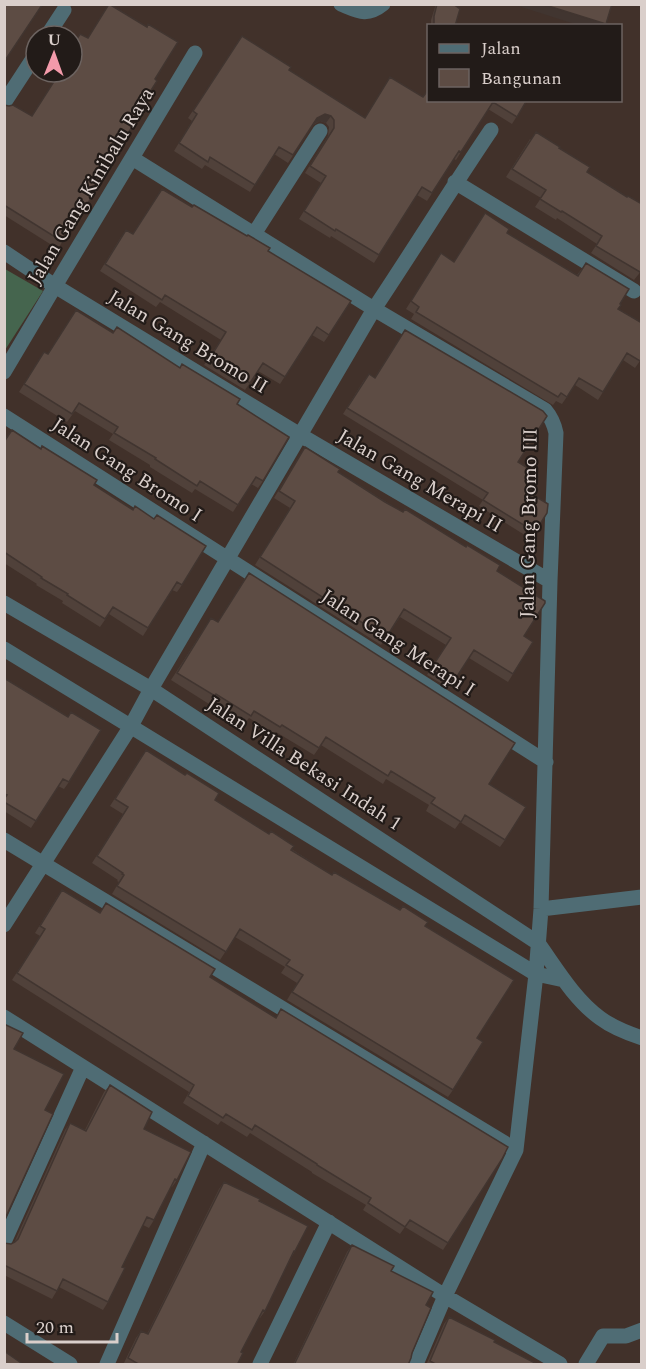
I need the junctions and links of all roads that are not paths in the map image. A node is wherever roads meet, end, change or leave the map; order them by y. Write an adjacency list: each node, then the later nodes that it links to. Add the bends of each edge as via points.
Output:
1 (341, 4): 2 (street, via 362,12)
2 (383, 4)
3 (64, 10): 4 (street)
4 (55, 24)
5 (195, 53): 10 (street, Jalan Gang Kinibalu Raya)
6 (24, 72): 7 (street)
7 (4, 103)
8 (320, 130): 12 (street)
9 (491, 130): 11 (street)
10 (132, 158): 12 (street, Jalan Gang Bromo III); 14 (street, Jalan Gang Kinibalu Raya)
11 (455, 182): 15 (street); 16 (street)
12 (254, 234): 16 (street, Jalan Gang Bromo III)
13 (4, 252): 14 (street, Jalan Gang Bromo II)
14 (55, 286): 17 (street, Jalan Gang Kinibalu Raya); 19 (street, Jalan Gang Bromo II)
15 (634, 291)
16 (374, 309): 19 (street); 21 (street, Jalan Gang Bromo III, via 551,417 556,433)
17 (4, 372)
18 (4, 416): 20 (street, Jalan Gang Bromo I)
19 (300, 435): 20 (street); 21 (street, Jalan Gang Merapi II)
20 (227, 558): 24 (street); 26 (street, Jalan Gang Merapi I)
21 (550, 581): 26 (street, Jalan Gang Bromo III)
22 (4, 603): 24 (street, Jalan Villa Bekasi Indah 1)
23 (4, 649): 25 (street)
24 (151, 689): 25 (street); 32 (street, Jalan Villa Bekasi Indah 1)
25 (131, 726): 28 (street); 33 (street)
26 (546, 762): 30 (street, Jalan Gang Bromo III)
27 (4, 840): 28 (street)
28 (43, 863): 31 (street); 39 (street)
29 (642, 897): 30 (street)
30 (541, 909): 32 (street, Jalan Gang Bromo III)
31 (4, 925)
32 (538, 943): 33 (street, Jalan Gang Bromo III); 34 (street, Jalan Villa Bekasi Indah 1)
33 (536, 974): 34 (street); 39 (street, Jalan Gang Bromo III)
34 (564, 980): 36 (street, Jalan Villa Bekasi Indah 1, via 599,1018)
35 (4, 1017): 37 (street)
36 (642, 1038)
37 (83, 1067): 38 (street); 41 (street)
38 (204, 1143): 40 (street); 46 (street)
39 (516, 1150): 42 (street, Jalan Gang Bromo III)
40 (329, 1222): 42 (street); 47 (street)
41 (4, 1242)
42 (445, 1296): 48 (street, Jalan Gang Bromo III); 49 (street)
43 (4, 1323): 45 (street)
44 (642, 1330): 50 (street, via 626,1336 603,1336)
45 (70, 1365)
46 (107, 1365)
47 (260, 1365)
48 (416, 1365)
49 (560, 1365)
50 (586, 1365)

